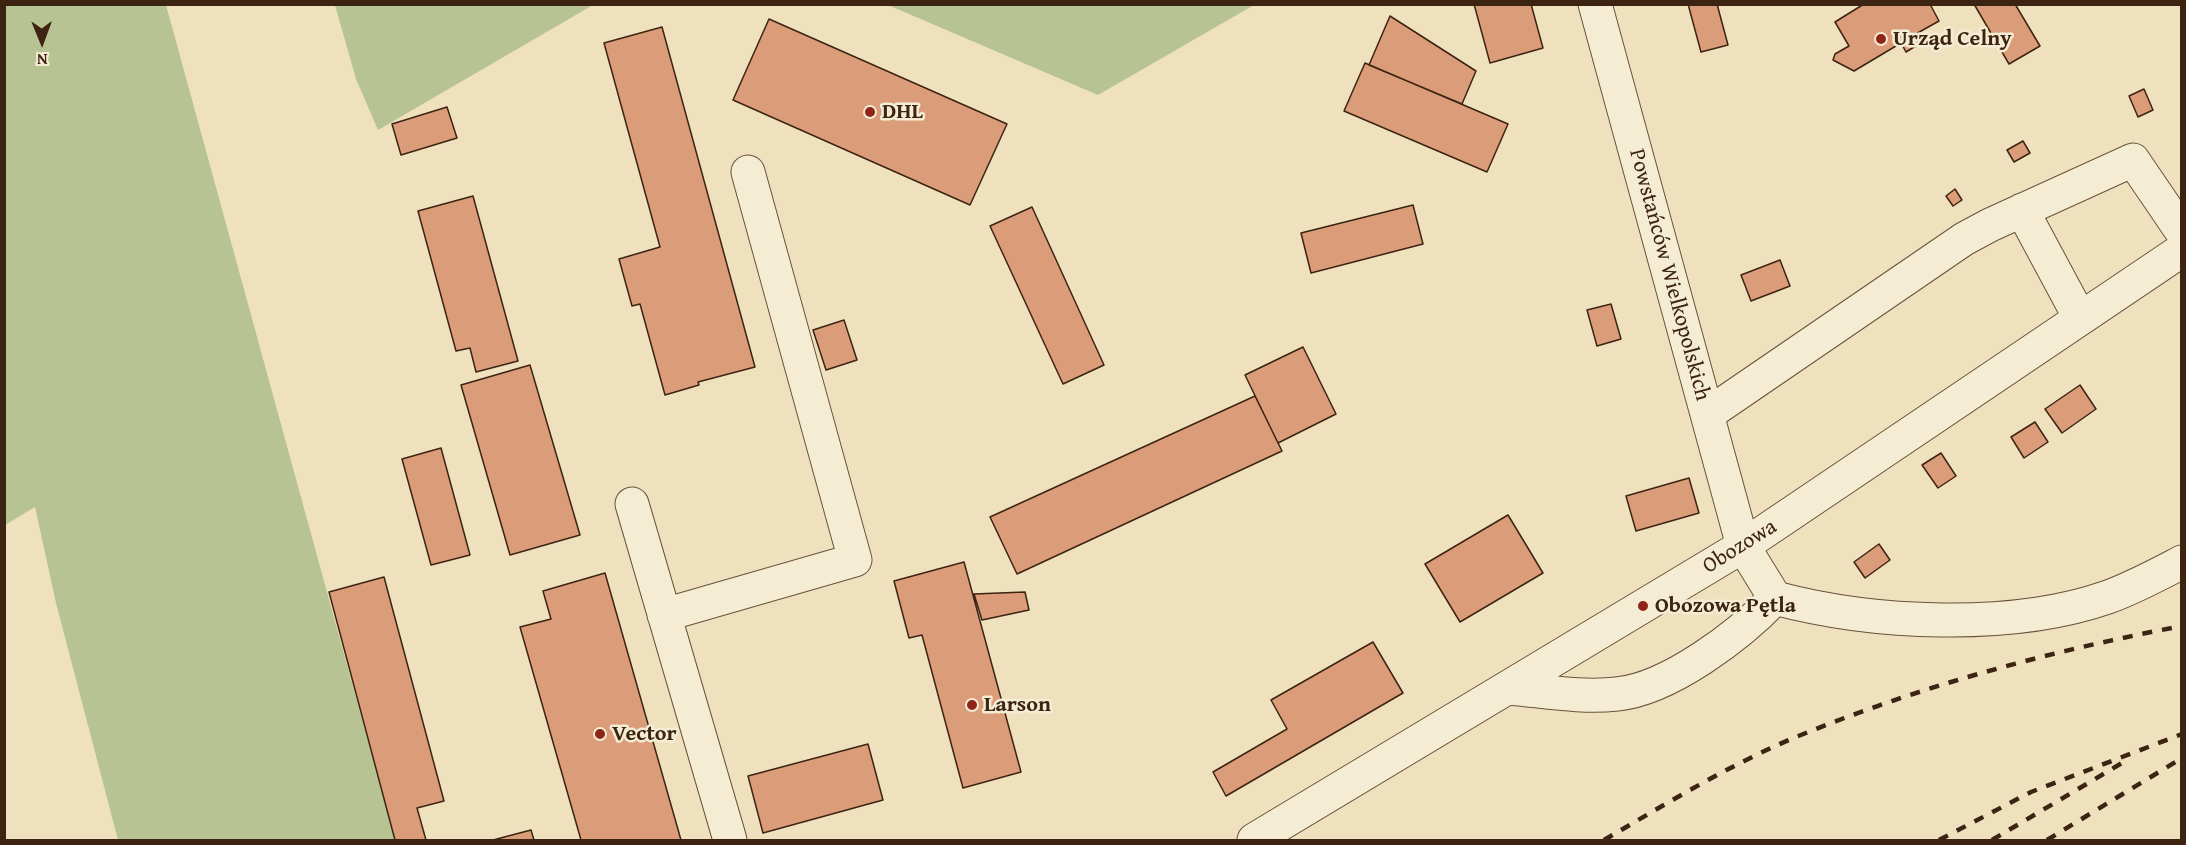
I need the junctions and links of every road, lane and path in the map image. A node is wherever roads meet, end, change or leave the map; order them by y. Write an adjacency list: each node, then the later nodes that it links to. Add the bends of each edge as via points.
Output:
1 (1595, 4): 7 (street, Powstańców Wielkopolskich)
2 (748, 172): 12 (street, via 855,560)
3 (2022, 210): 4 (street, via 2133,160); 6 (street); 7 (street, via 1964,239)
4 (2181, 232)
5 (2181, 250): 6 (street, Obozowa)
6 (2080, 318): 9 (street, Obozowa)
7 (1708, 414): 9 (street, Powstańców Wielkopolskich)
8 (632, 504): 12 (street)
9 (1743, 546): 11 (street, Powstańców Wielkopolskich); 13 (street, Obozowa)
10 (2181, 562): 11 (street, via 2107,597 2021,615 1899,618 1849,614)
11 (1775, 598): 13 (street, via 1729,641 1641,690 1598,696)
12 (664, 615): 14 (street)
13 (1508, 688): 15 (street, Obozowa)
14 (729, 840)
15 (1254, 840)

